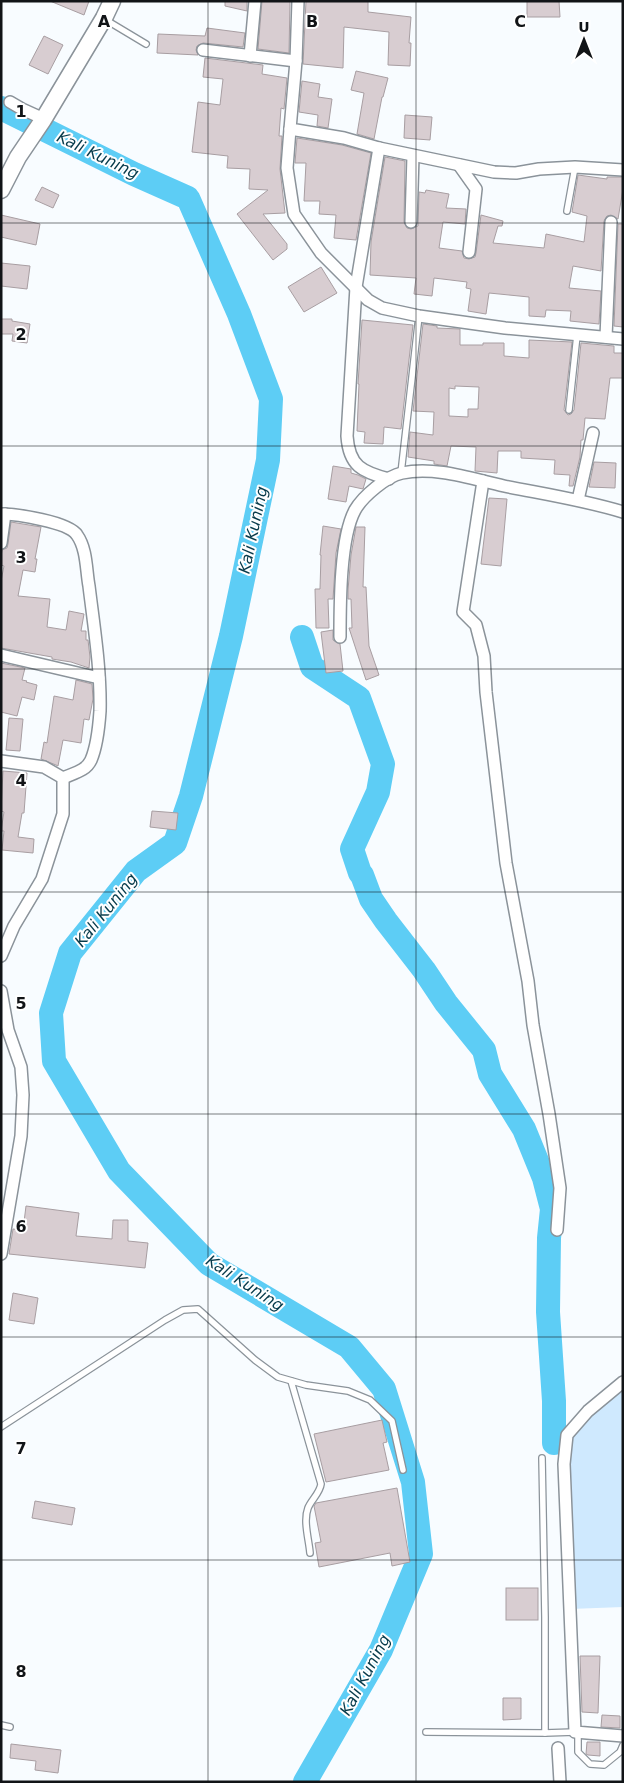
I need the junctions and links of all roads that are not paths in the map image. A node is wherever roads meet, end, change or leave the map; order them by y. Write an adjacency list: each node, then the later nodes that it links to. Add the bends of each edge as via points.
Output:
1 (112, 1): 4 (street)
2 (255, 1): 7 (street)
3 (298, 1): 8 (street)
4 (104, 18): 5 (lane); 10 (street)
5 (146, 44)
6 (204, 50): 7 (street)
7 (250, 56): 8 (street)
8 (296, 61): 11 (street)
9 (10, 102): 10 (street)
10 (44, 119): 17 (street, via 18,157)
11 (290, 129): 12 (street); 22 (street, via 287,168 294,214 321,253)
12 (379, 148): 13 (street); 22 (street)
13 (413, 156): 14 (street); 19 (street)
14 (459, 165): 15 (street, via 516,173); 21 (street, via 476,189)
15 (574, 167): 16 (street); 18 (lane)
16 (623, 170)
17 (1, 190)
18 (568, 212)
19 (411, 222)
20 (611, 222): 25 (street)
21 (469, 252)
22 (356, 287): 23 (street, via 368,300 382,308); 30 (street, via 348,451 354,464)
23 (419, 316): 24 (street); 29 (lane)
24 (577, 335): 25 (street); 27 (lane)
25 (606, 337): 26 (street)
26 (623, 339)
27 (569, 410)
28 (593, 432): 32 (street)
29 (401, 473): 30 (street); 31 (street, via 437,472)
30 (389, 479): 36 (street, via 367,494 355,510 348,528)
31 (483, 481): 32 (street); 43 (street, via 463,612 476,625 484,656 506,863 560,1188)
32 (578, 500): 33 (street)
33 (623, 512)
34 (3, 514): 35 (street); 38 (street, via 66,526 76,533 83,547)
35 (1, 543)
36 (340, 638)
37 (1, 655): 38 (street)
38 (99, 678): 40 (street, via 100,713 91,759 86,768)
39 (1, 761): 40 (street, via 44,767)
40 (63, 778): 41 (street, via 63,814 42,879 14,926)
41 (1, 956)
42 (1, 991): 44 (street, via 8,1030 21,1067 23,1095 21,1136)
43 (557, 1230)
44 (1, 1254)
45 (291, 1381): 47 (lane, via 255,1360 198,1309 183,1310); 49 (lane, via 348,1391 370,1400 392,1421); 50 (lane, via 321,1484 306,1517)
46 (623, 1382): 55 (street, via 588,1411 568,1435 564,1464)
47 (1, 1427)
48 (542, 1458): 54 (lane)
49 (403, 1470)
50 (310, 1553)
51 (1, 1725): 52 (lane)
52 (10, 1726)
53 (426, 1732): 54 (lane)
54 (545, 1732): 55 (lane)
55 (576, 1732): 56 (street); 57 (lane, via 578,1752 590,1764 604,1765 620,1752)
56 (623, 1736)
57 (623, 1745)
58 (558, 1748): 59 (street)
59 (560, 1782)

